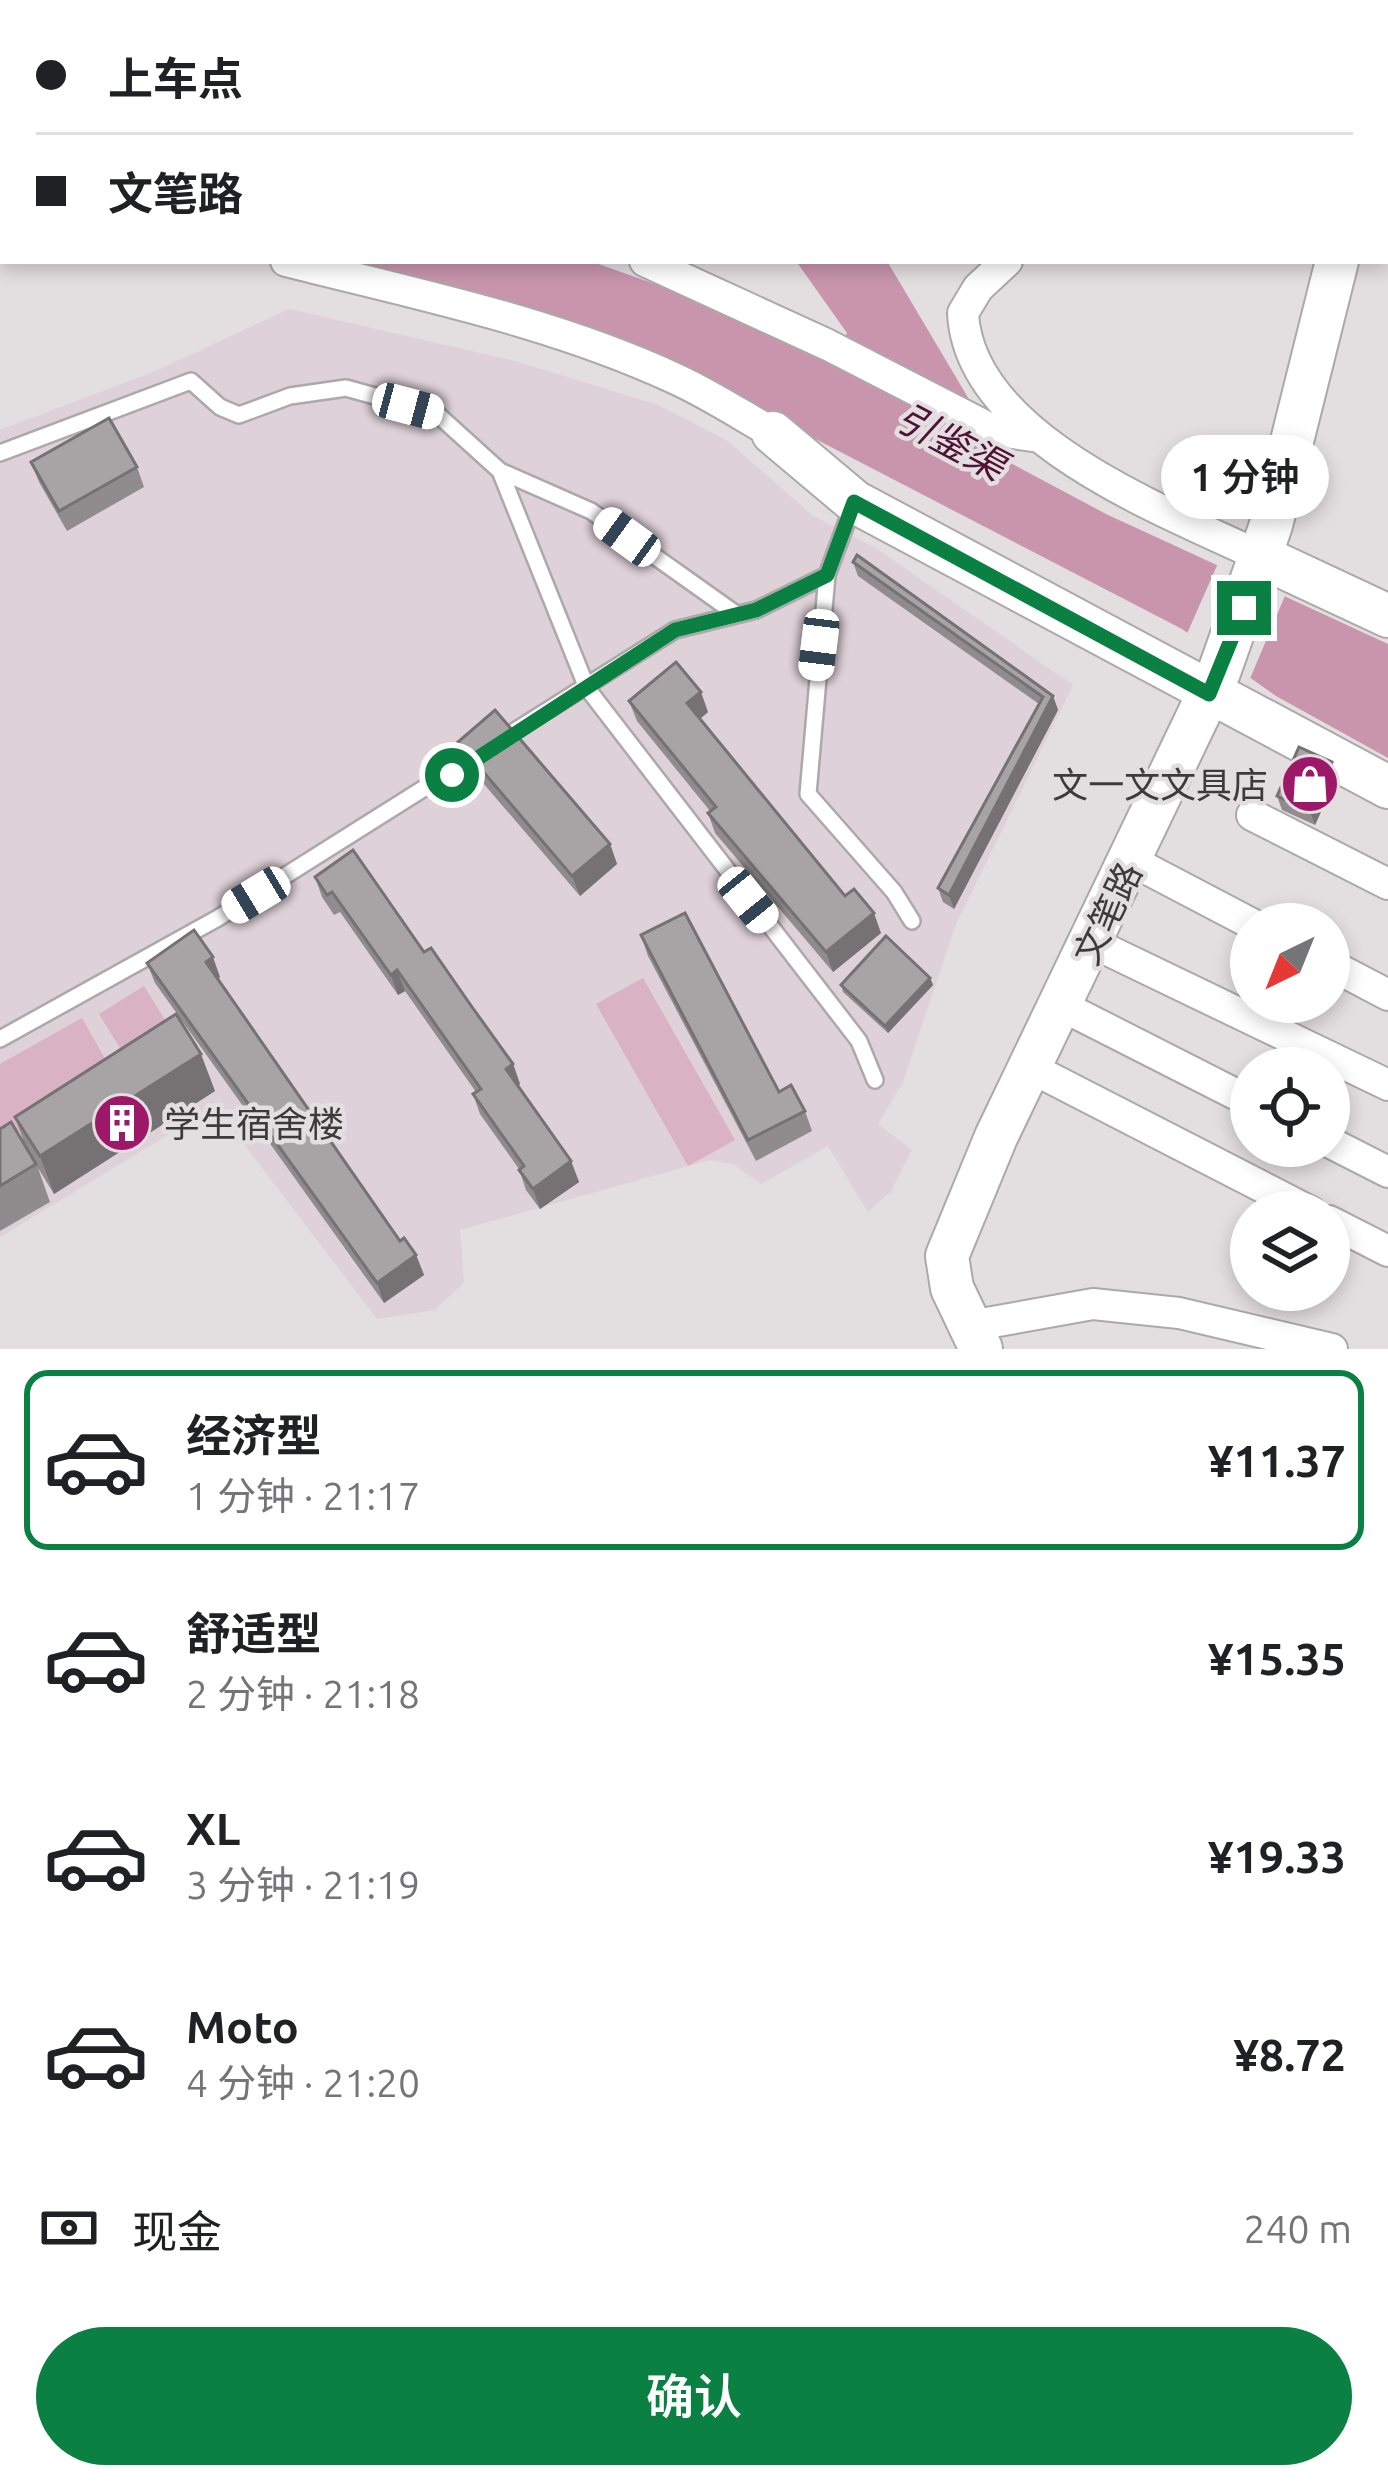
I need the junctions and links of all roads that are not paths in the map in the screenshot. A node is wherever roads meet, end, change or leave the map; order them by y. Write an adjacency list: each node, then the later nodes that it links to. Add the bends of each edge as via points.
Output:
1 (297, 264): 5 (street, via 612,354)
2 (652, 264): 6 (street, via 993,430)
3 (1004, 264): 6 (street, via 967,302 964,327 988,381)
4 (1336, 264): 10 (street, 文笔路)
5 (773, 433): 9 (street)
6 (1039, 437): 10 (street)
7 (0, 454): 8 (lane, via 191,381 239,415 346,388 382,396 436,413)
8 (500, 471): 12 (lane, via 591,511); 15 (lane)
9 (854, 502): 11 (lane); 14 (street)
10 (1260, 566): 13 (street); 14 (street, 文笔路)
11 (827, 575): 12 (lane); 21 (lane, via 808,794)
12 (736, 614): 15 (lane, via 675,630)
13 (1388, 616)
14 (1214, 683): 16 (street); 18 (street, 文笔路)
15 (587, 688): 26 (lane, via 218,918); 28 (lane, via 860,1040)
16 (1388, 787)
17 (1252, 815): 19 (street)
18 (1132, 861): 20 (street); 22 (street, 文笔路)
19 (1388, 884)
20 (1230, 912)
21 (913, 922)
22 (1093, 944): 25 (street, 文笔路); 29 (street)
23 (1350, 975): 24 (street)
24 (1388, 995)
25 (1062, 1006): 27 (street, 文笔路); 30 (street)
26 (0, 1039)
27 (1031, 1068): 33 (street); 36 (street, 文笔路, via 947,1256)
28 (875, 1079)
29 (1388, 1085)
30 (1230, 1091)
31 (1350, 1153): 32 (street)
32 (1388, 1172)
33 (1270, 1191)
34 (1350, 1232): 35 (street)
35 (1388, 1251)
36 (975, 1337): 37 (street, via 1093,1304 1179,1312)
37 (1332, 1349)

